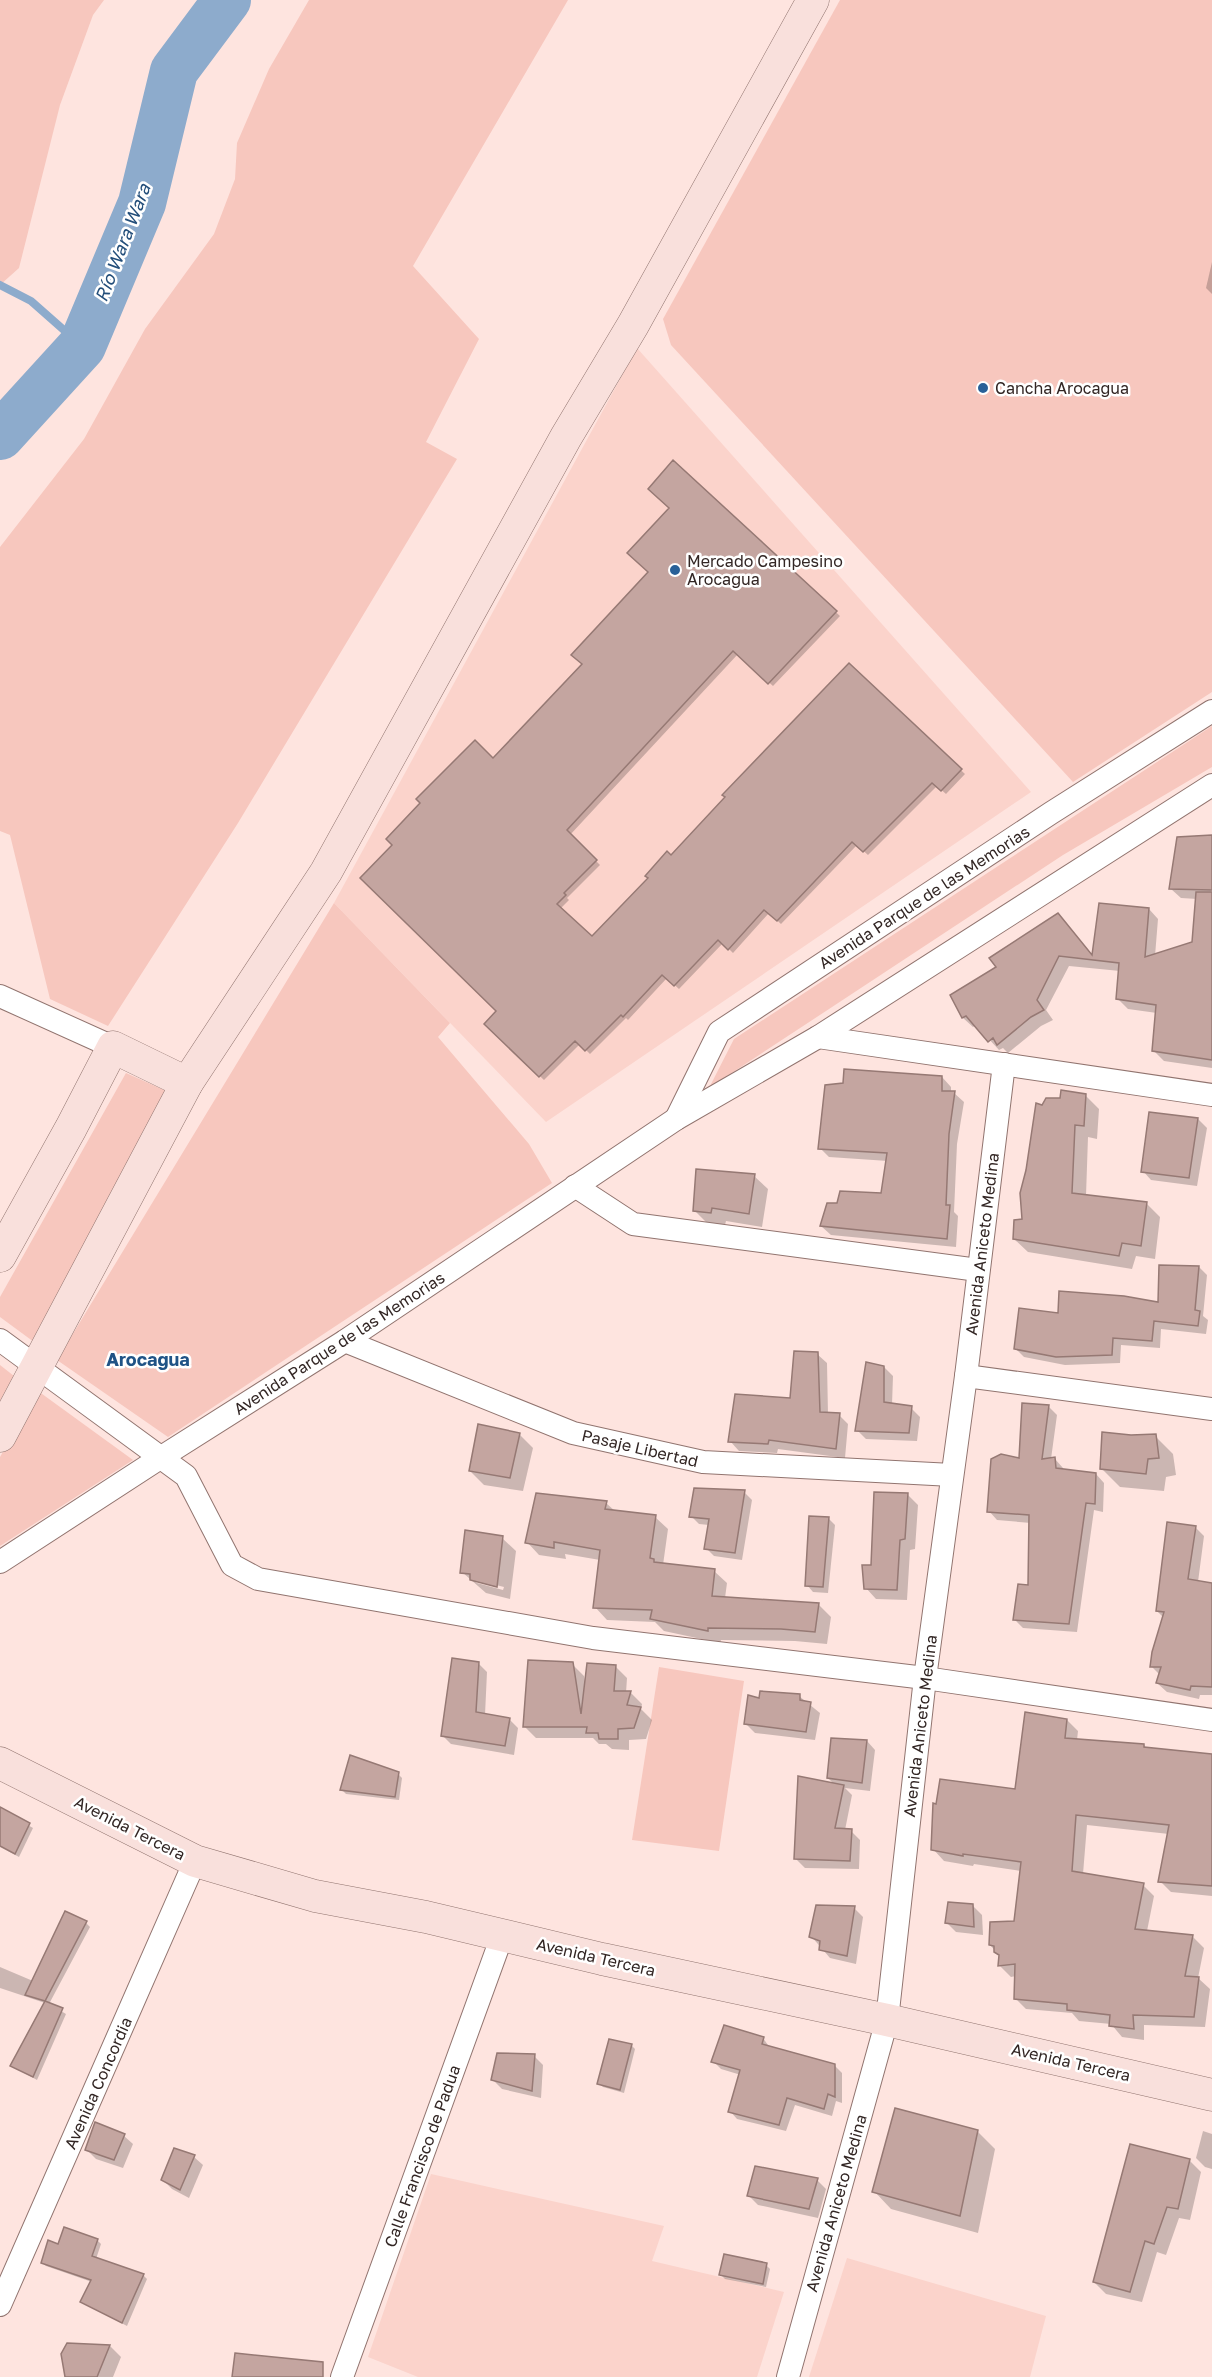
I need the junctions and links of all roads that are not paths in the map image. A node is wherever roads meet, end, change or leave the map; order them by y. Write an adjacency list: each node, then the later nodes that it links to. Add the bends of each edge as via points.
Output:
1 (813, 0): 8 (street, via 326,872)
2 (1212, 711): 10 (street, Avenida Parque de las Memorias, via 719,1032)
3 (1212, 785): 5 (street, Avenida Parque de las Memorias)
4 (0, 996): 6 (street)
5 (818, 1037): 7 (street); 10 (street, Avenida Parque de las Memorias)
6 (113, 1047): 8 (street); 12 (street)
7 (1005, 1064): 9 (street); 13 (street, Avenida Aniceto Medina)
8 (187, 1083): 16 (street)
9 (1212, 1095)
10 (676, 1119): 11 (street, Avenida Parque de las Memorias)
11 (575, 1186): 13 (street, via 633,1224); 15 (street, Avenida Parque de las Memorias)
12 (0, 1256)
13 (978, 1270): 17 (street, Avenida Aniceto Medina)
14 (0, 1340): 16 (street)
15 (345, 1341): 20 (street, Avenida Parque de las Memorias); 21 (street, Pasaje Libertad, via 573,1432 703,1462)
16 (36, 1367): 19 (street); 20 (street)
17 (966, 1376): 18 (street); 21 (street, Avenida Aniceto Medina)
18 (1212, 1409)
19 (0, 1437)
20 (160, 1458): 22 (street, Avenida Parque de las Memorias); 23 (street, via 186,1476 232,1564 258,1579 594,1638)
21 (952, 1475): 23 (street, Avenida Aniceto Medina)
22 (0, 1562)
23 (925, 1678): 24 (street); 28 (street, Avenida Aniceto Medina)
24 (1212, 1720)
25 (0, 1763): 26 (street, Avenida Tercera)
26 (195, 1861): 27 (street, Avenida Tercera, via 315,1896); 30 (street, Avenida Concordia)
27 (502, 1936): 28 (street, Avenida Tercera); 31 (street, Calle Francisco de Padua)
28 (887, 2020): 29 (street, Avenida Tercera); 32 (street, Avenida Aniceto Medina)
29 (1212, 2095)
30 (0, 2305)
31 (342, 2377)
32 (788, 2377)

